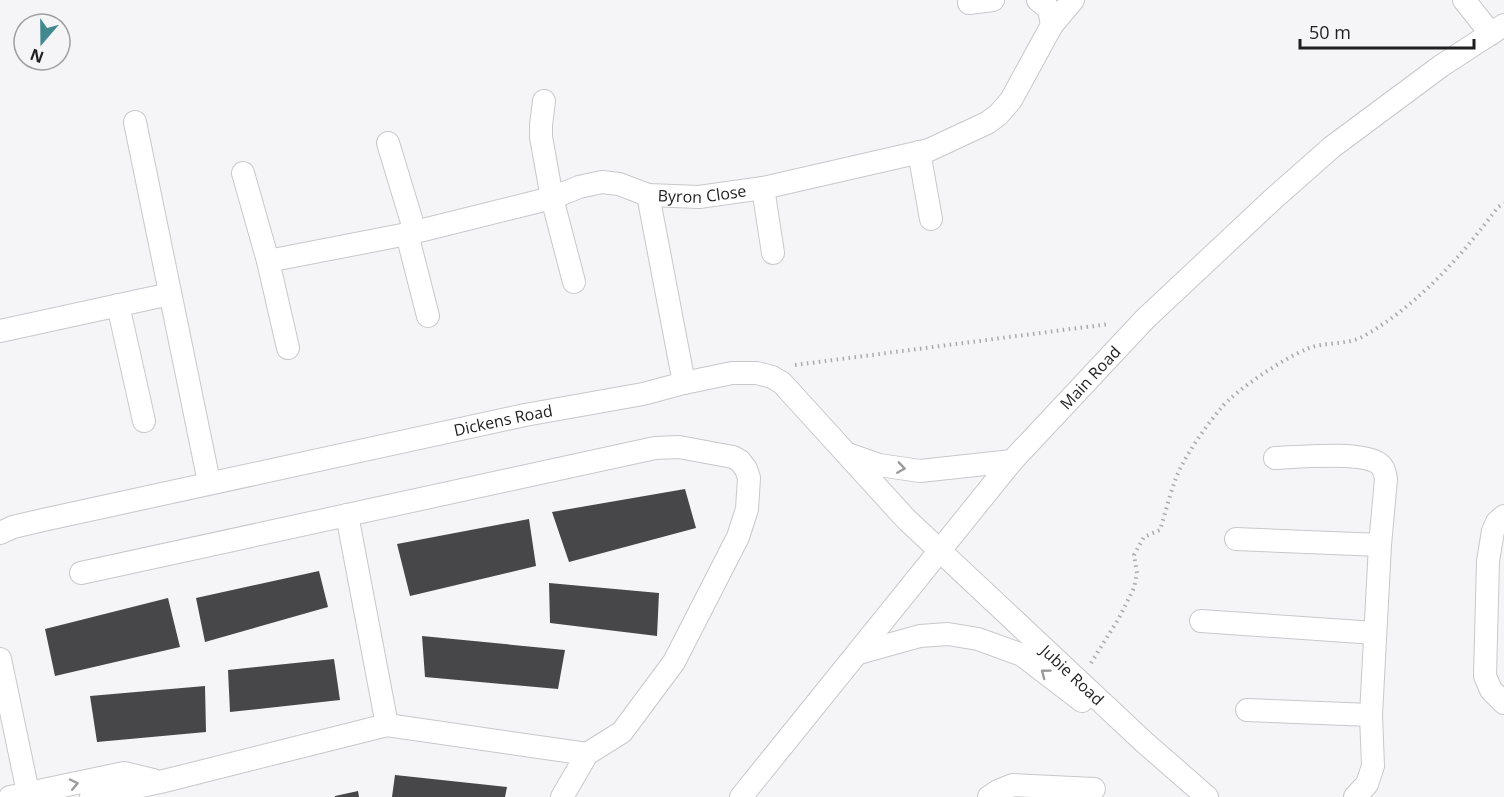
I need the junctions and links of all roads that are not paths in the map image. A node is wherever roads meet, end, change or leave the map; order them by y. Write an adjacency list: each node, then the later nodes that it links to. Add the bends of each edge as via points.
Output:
1 (993, 0): 5 (street)
2 (1038, 0): 6 (street, via 1048,9)
3 (1073, 0): 6 (street, Byron Close)
4 (1464, 0): 7 (street)
5 (969, 3)
6 (1052, 25): 11 (street, Byron Close, via 1011,100 998,115)
7 (1497, 29): 30 (street, Main Road, via 1441,66 1300,174 1145,319)
8 (544, 101): 15 (street, via 541,136)
9 (135, 122): 21 (street)
10 (388, 143): 17 (street)
11 (919, 153): 13 (street, Byron Close); 16 (street)
12 (243, 173): 19 (street)
13 (763, 188): 14 (street, Byron Close, via 699,197); 18 (street)
14 (648, 195): 15 (street, Byron Close, via 602,182); 26 (street)
15 (552, 198): 17 (street, Byron Close); 20 (street)
16 (931, 219)
17 (411, 233): 19 (street, Byron Close); 23 (street)
18 (773, 253)
19 (268, 261): 25 (street)
20 (574, 282)
21 (170, 294): 22 (street); 31 (street)
22 (118, 305): 24 (street); 27 (street)
23 (428, 316)
24 (0, 331)
25 (288, 348)
26 (684, 383): 28 (street, Dickens Road, via 744,373 772,378 782,383); 31 (street, Dickens Road)
27 (144, 421)
28 (845, 453): 30 (street, one-way to 30, via 879,465 920,471); 37 (street, Dickens Road)
29 (1275, 458): 36 (street, via 1356,456 1378,463 1386,479)
30 (1012, 461): 37 (street, Main Road)
31 (209, 482): 34 (street, Dickens Road)
32 (347, 515): 38 (street); 46 (street); 48 (street, via 655,448 722,453 740,461 749,478 747,509 738,537 674,662 622,732)
33 (1504, 516): 43 (street, via 1493,531 1488,561 1485,676)
34 (0, 533)
35 (1236, 539): 36 (street)
36 (1380, 544): 40 (street)
37 (940, 550): 41 (street, Main Road); 47 (street, Jubie Road)
38 (81, 573)
39 (1202, 621): 40 (street)
40 (1376, 633): 45 (street)
41 (859, 653): 47 (street, one-way to 41, via 1110,722 1022,655 978,639 948,634 920,636); 54 (street, Main Road)
42 (0, 659): 51 (street)
43 (1504, 704)
44 (1247, 710): 45 (street)
45 (1371, 715): 57 (street, via 1373,766 1367,784)
46 (387, 725): 48 (street); 49 (street)
47 (1144, 742): 56 (street, Jubie Road)
48 (587, 754): 53 (street)
49 (154, 789): 51 (street, one-way to 49, via 124,773); 52 (street)
50 (1094, 789): 55 (street, via 1013,785)
51 (23, 796)
52 (91, 797)
53 (562, 797)
54 (741, 797)
55 (989, 797)
56 (1207, 797)
57 (1355, 797)

